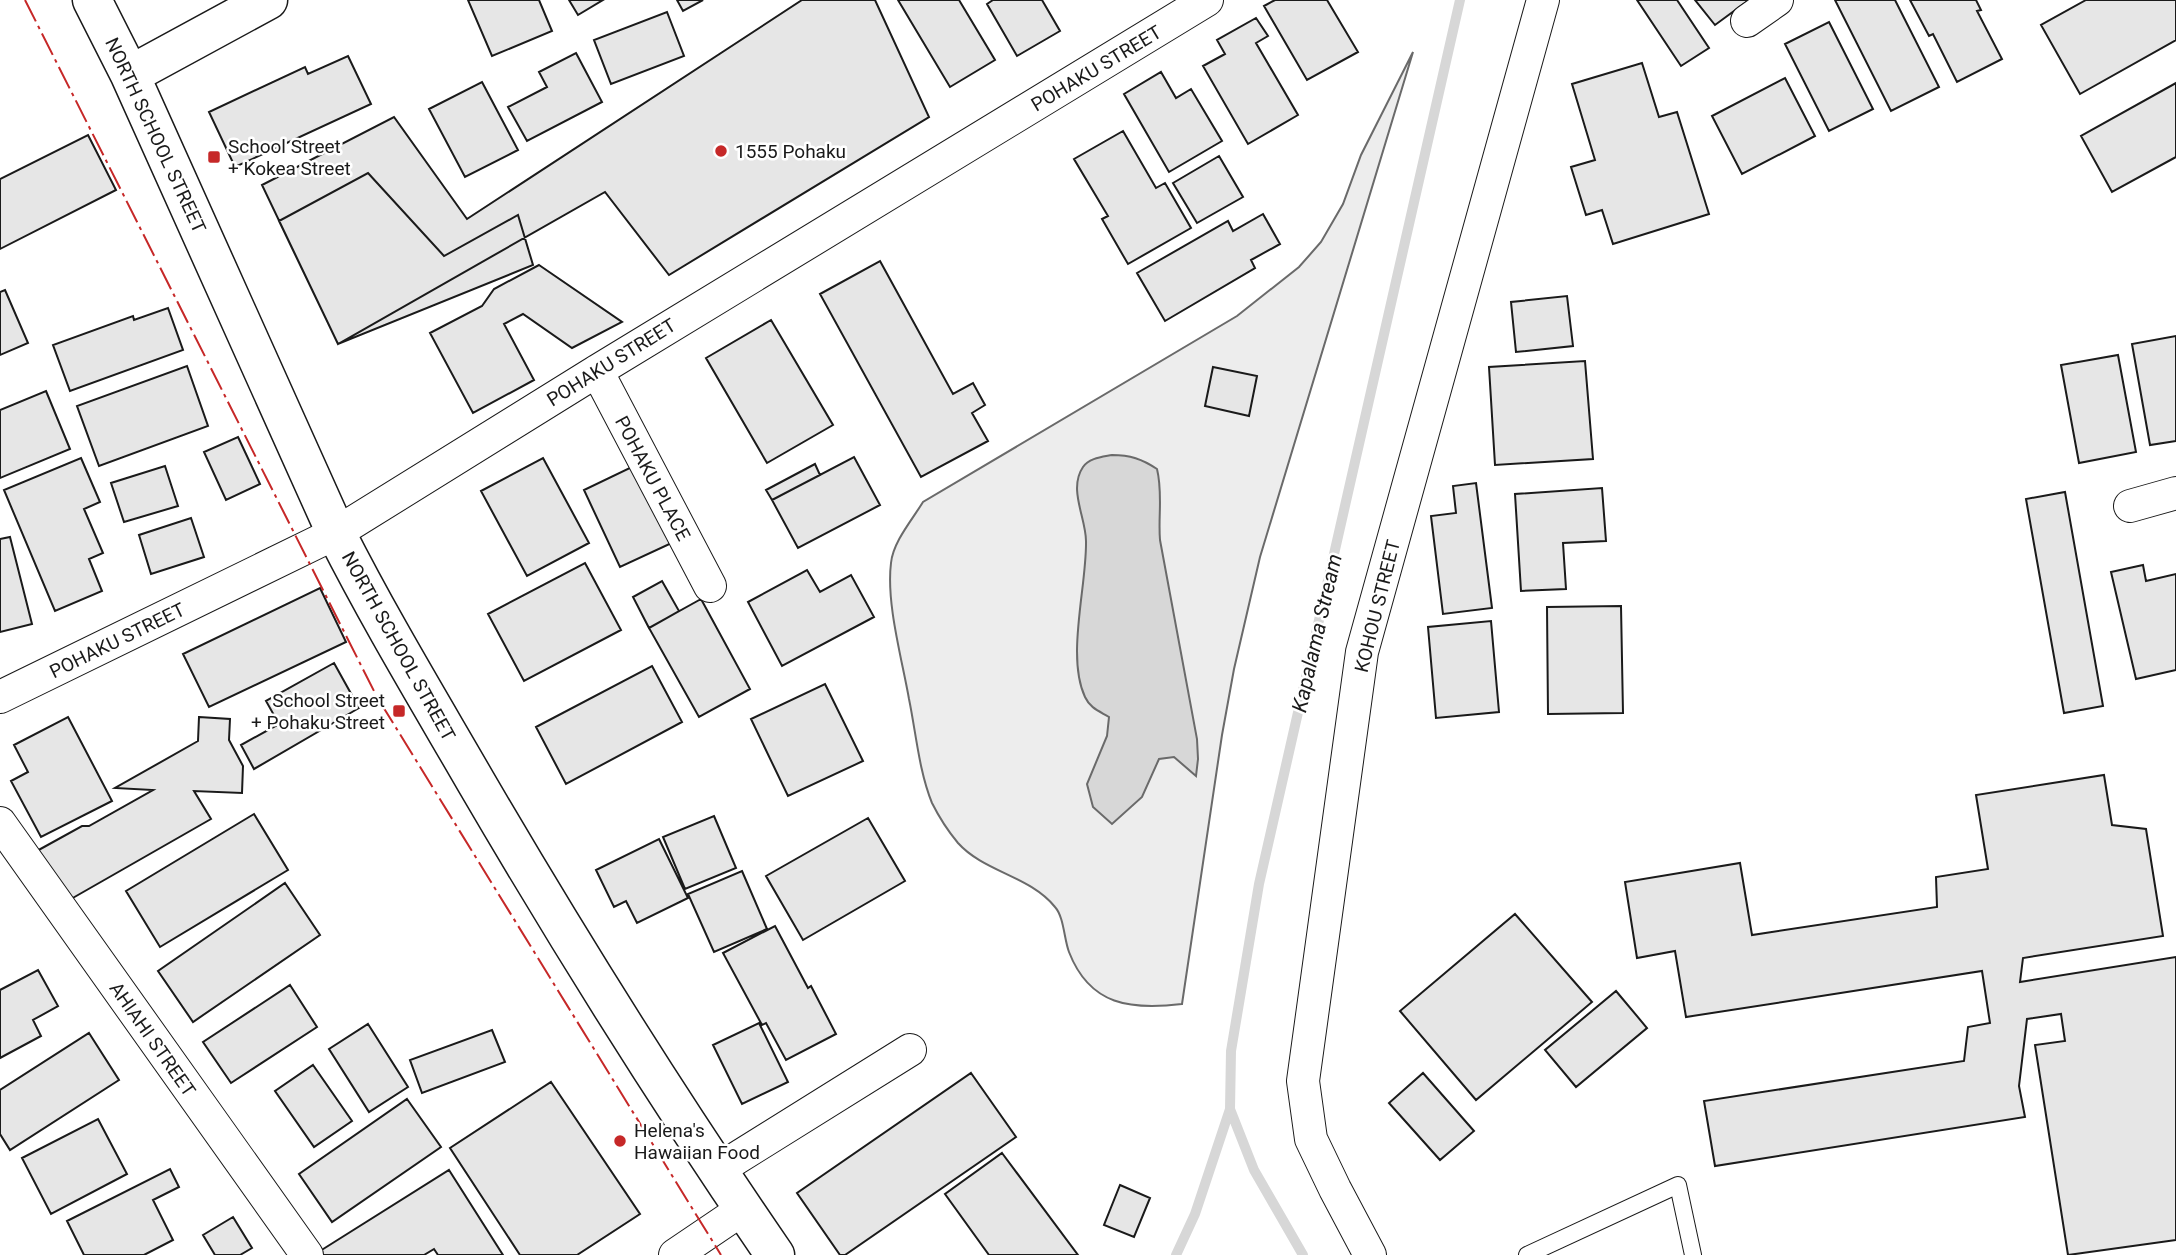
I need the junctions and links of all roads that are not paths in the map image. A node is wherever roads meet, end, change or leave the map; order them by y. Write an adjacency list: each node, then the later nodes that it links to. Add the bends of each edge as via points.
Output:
1 (92, 0): 7 (main road, NORTH SCHOOL STREET)
2 (268, 0): 7 (main road)
3 (1207, 0): 8 (street, POHAKU STREET)
4 (1543, 0): 21 (street, KOHOU STREET, via 1362,652 1356,694 1303,1081 1311,1139)
5 (1777, 0): 6 (street)
6 (1747, 21)
7 (130, 75): 11 (main road, NORTH SCHOOL STREET)
8 (597, 371): 11 (street, POHAKU STREET); 12 (street, POHAKU PLACE)
9 (2176, 493): 10 (street)
10 (2130, 506)
11 (336, 533): 13 (street, POHAKU STREET); 16 (main road, NORTH SCHOOL STREET, via 370,600 536,885)
12 (710, 586)
13 (0, 697)
14 (0, 822): 18 (street, AHIAHI STREET)
15 (910, 1050): 16 (street)
16 (716, 1171): 17 (main road, NORTH SCHOOL STREET)
17 (743, 1209): 19 (street); 20 (main road, NORTH SCHOOL STREET)
18 (307, 1255)
19 (675, 1255)
20 (775, 1255)
21 (1370, 1255)
22 (1527, 1255): 23 (lane, via 1678,1185)
23 (1693, 1255)

